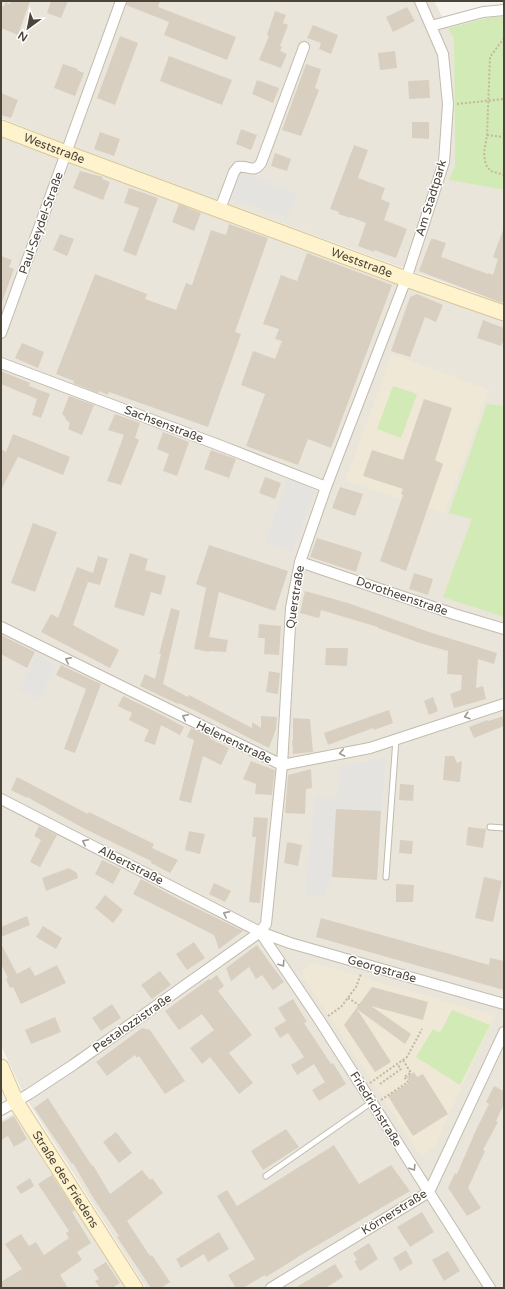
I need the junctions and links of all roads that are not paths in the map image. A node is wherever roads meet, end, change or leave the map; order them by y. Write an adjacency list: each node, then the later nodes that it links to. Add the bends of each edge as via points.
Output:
1 (121, 1): 7 (street, Paul-Seydel-Straße)
2 (420, 1): 4 (street, Am Stadtpark)
3 (504, 10): 4 (street, via 483,12)
4 (431, 26): 9 (street, Am Stadtpark, via 443,54 448,104 444,162)
5 (304, 46): 8 (street, via 262,163 258,168 238,167)
6 (1, 128): 7 (main road, Weststraße)
7 (66, 153): 8 (main road, Weststraße); 11 (street, Paul-Seydel-Straße)
8 (220, 209): 9 (main road, Weststraße)
9 (406, 279): 10 (main road, Weststraße); 13 (street, Querstraße)
10 (504, 313)
11 (1, 333)
12 (1, 363): 13 (street, Sachsenstraße)
13 (326, 487): 14 (street, Querstraße)
14 (300, 562): 16 (street, Dorotheenstraße); 19 (street, Querstraße, via 291,608)
15 (1, 627): 19 (street, Helenenstraße, one-way to 15)
16 (504, 629)
17 (504, 704): 18 (street, Helenenstraße, one-way to 18)
18 (396, 739): 19 (street, Helenenstraße, one-way to 19, via 370,748); 23 (lane)
19 (282, 765): 24 (street, Querstraße, via 266,924)
20 (1, 799): 24 (street, Albertstraße, one-way to 20)
21 (490, 827): 22 (lane)
22 (504, 828)
23 (386, 877)
24 (260, 932): 25 (street, Georgstraße, via 290,943); 28 (street, Pestalozzistraße); 29 (street, Friedrichstraße, one-way to 29)
25 (504, 1004)
26 (504, 1032): 32 (street, Körnerstraße)
27 (1, 1067): 28 (main road, Straße des Friedens)
28 (16, 1102): 30 (street, Pestalozzistraße); 33 (main road, Straße des Friedens)
29 (372, 1104): 31 (lane); 32 (street, Friedrichstraße, one-way to 32)
30 (1, 1110)
31 (266, 1176)
32 (429, 1192): 34 (street, Körnerstraße); 35 (street, Friedrichstraße)
33 (135, 1288)
34 (271, 1288)
35 (490, 1288)

